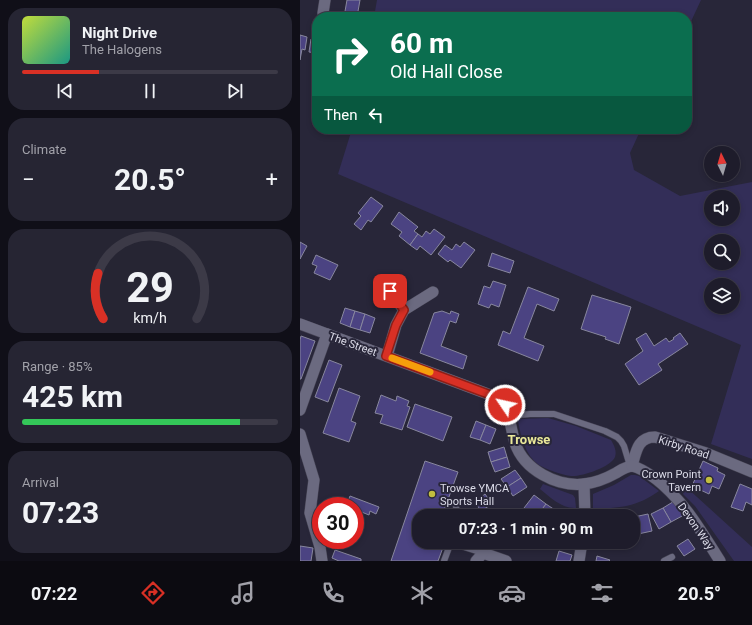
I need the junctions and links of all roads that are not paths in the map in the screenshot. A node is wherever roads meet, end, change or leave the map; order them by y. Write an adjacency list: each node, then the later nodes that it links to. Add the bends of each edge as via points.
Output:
1 (325, 0): 2 (street)
2 (322, 12)
3 (390, 291): 5 (street)
4 (433, 292): 5 (street)
5 (404, 310): 8 (street)
6 (300, 324): 7 (street, The Street)
7 (327, 334): 8 (street, The Street); 9 (street)
8 (386, 356): 10 (street, The Street, via 496,397 505,405)
9 (300, 410)
10 (508, 416): 12 (lane, via 554,414 605,431 621,441); 14 (street, The Street, via 516,446 533,468 544,476 564,483)
11 (300, 434): 23 (street, via 314,480 310,513)
12 (631, 466): 13 (street, Kirby Road, via 641,442 655,437 706,453); 14 (street, The Street, via 608,477); 29 (street, Devon Way, via 644,470 679,500)
13 (752, 472)
14 (584, 484): 17 (street)
15 (456, 506): 16 (lane)
16 (456, 509)
17 (585, 509)
18 (448, 549): 24 (lane)
19 (482, 549): 25 (street)
20 (486, 549): 26 (street)
21 (581, 549): 27 (street)
22 (672, 557): 28 (lane)
23 (322, 561)
24 (444, 561)
25 (476, 561)
26 (506, 561)
27 (579, 561)
28 (664, 561)
29 (720, 561)

